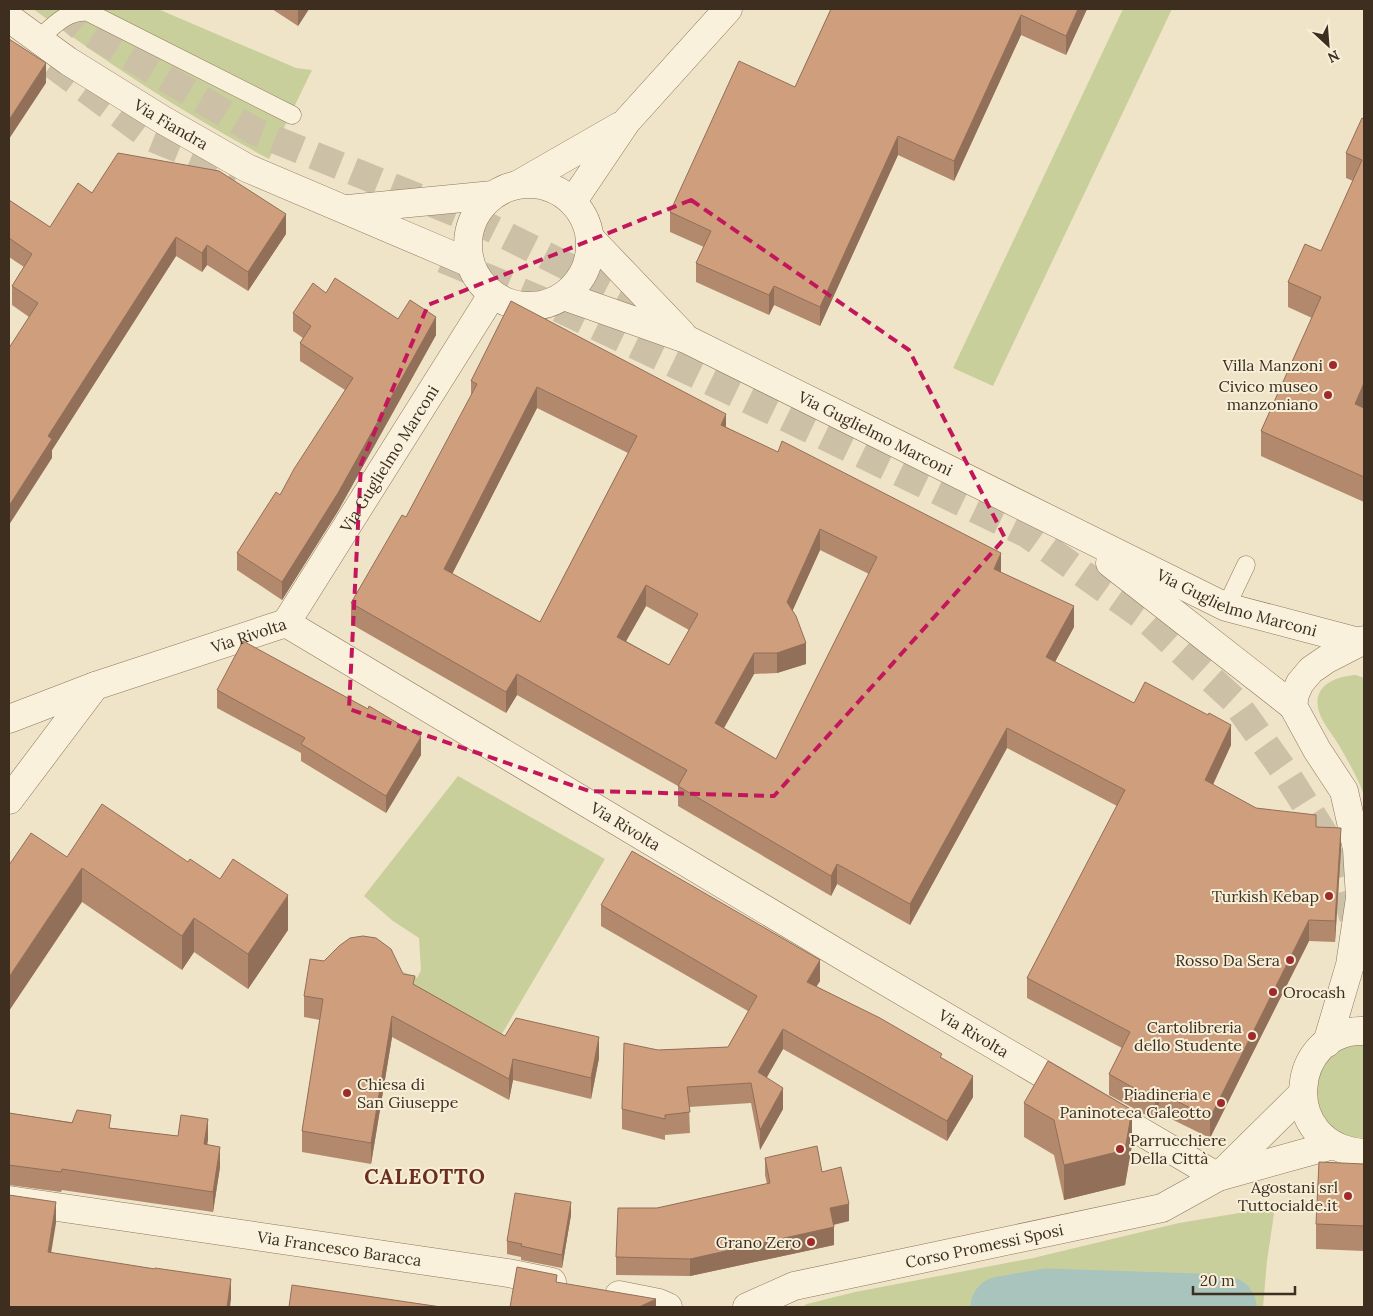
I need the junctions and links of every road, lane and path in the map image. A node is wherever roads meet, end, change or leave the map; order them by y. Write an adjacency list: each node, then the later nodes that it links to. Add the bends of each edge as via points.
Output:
1 (728, 9): 5 (street)
2 (9, 18): 3 (street, Via Fiandra)
3 (38, 39): 4 (lane, via 69,15 88,12); 9 (street, Via Fiandra, via 68,61 248,168)
4 (292, 115)
5 (627, 121): 6 (street); 8 (street)
6 (519, 184): 7 (street); 8 (street, via 548,186)
7 (493, 195): 9 (street, Via Fiandra); 11 (street, via 480,208 471,225)
8 (573, 201): 10 (street, via 585,218)
9 (344, 209): 11 (street, Via Fiandra)
10 (591, 239): 13 (street, via 586,271); 14 (street, Via Guglielmo Marconi)
11 (470, 262): 12 (street, via 482,286)
12 (492, 295): 13 (street, via 513,304 536,307); 18 (street, Via Guglielmo Marconi)
13 (564, 296): 14 (street, Via Guglielmo Marconi)
14 (686, 339): 15 (street, Via Guglielmo Marconi)
15 (1066, 528): 17 (street, Via Guglielmo Marconi); 21 (street, Via Guglielmo Marconi)
16 (1246, 565): 17 (lane)
17 (1226, 607): 19 (street, Via Guglielmo Marconi)
18 (286, 623): 20 (street, Via Rivolta); 29 (street, Via Rivolta)
19 (1363, 644): 21 (street, via 1311,670 1300,683)
20 (95, 686): 22 (street, Via Rivolta); 23 (street)
21 (1293, 706): 25 (street, via 1344,791 1357,849 1360,898 1350,965)
22 (9, 719)
23 (9, 800)
24 (1364, 1031): 25 (street)
25 (1327, 1042): 26 (street, via 1308,1067)
26 (1302, 1094): 27 (street, via 1306,1115 1318,1134); 29 (street, Corso Promessi Sposi)
27 (1333, 1145): 28 (street); 29 (street, Corso Promessi Sposi)
28 (1364, 1154)
29 (1218, 1177): 32 (street, Corso Promessi Sposi, via 1162,1208 794,1286)
30 (9, 1200): 31 (street, Via Francesco Baracca, via 508,1273)
31 (668, 1307)
32 (747, 1307)

